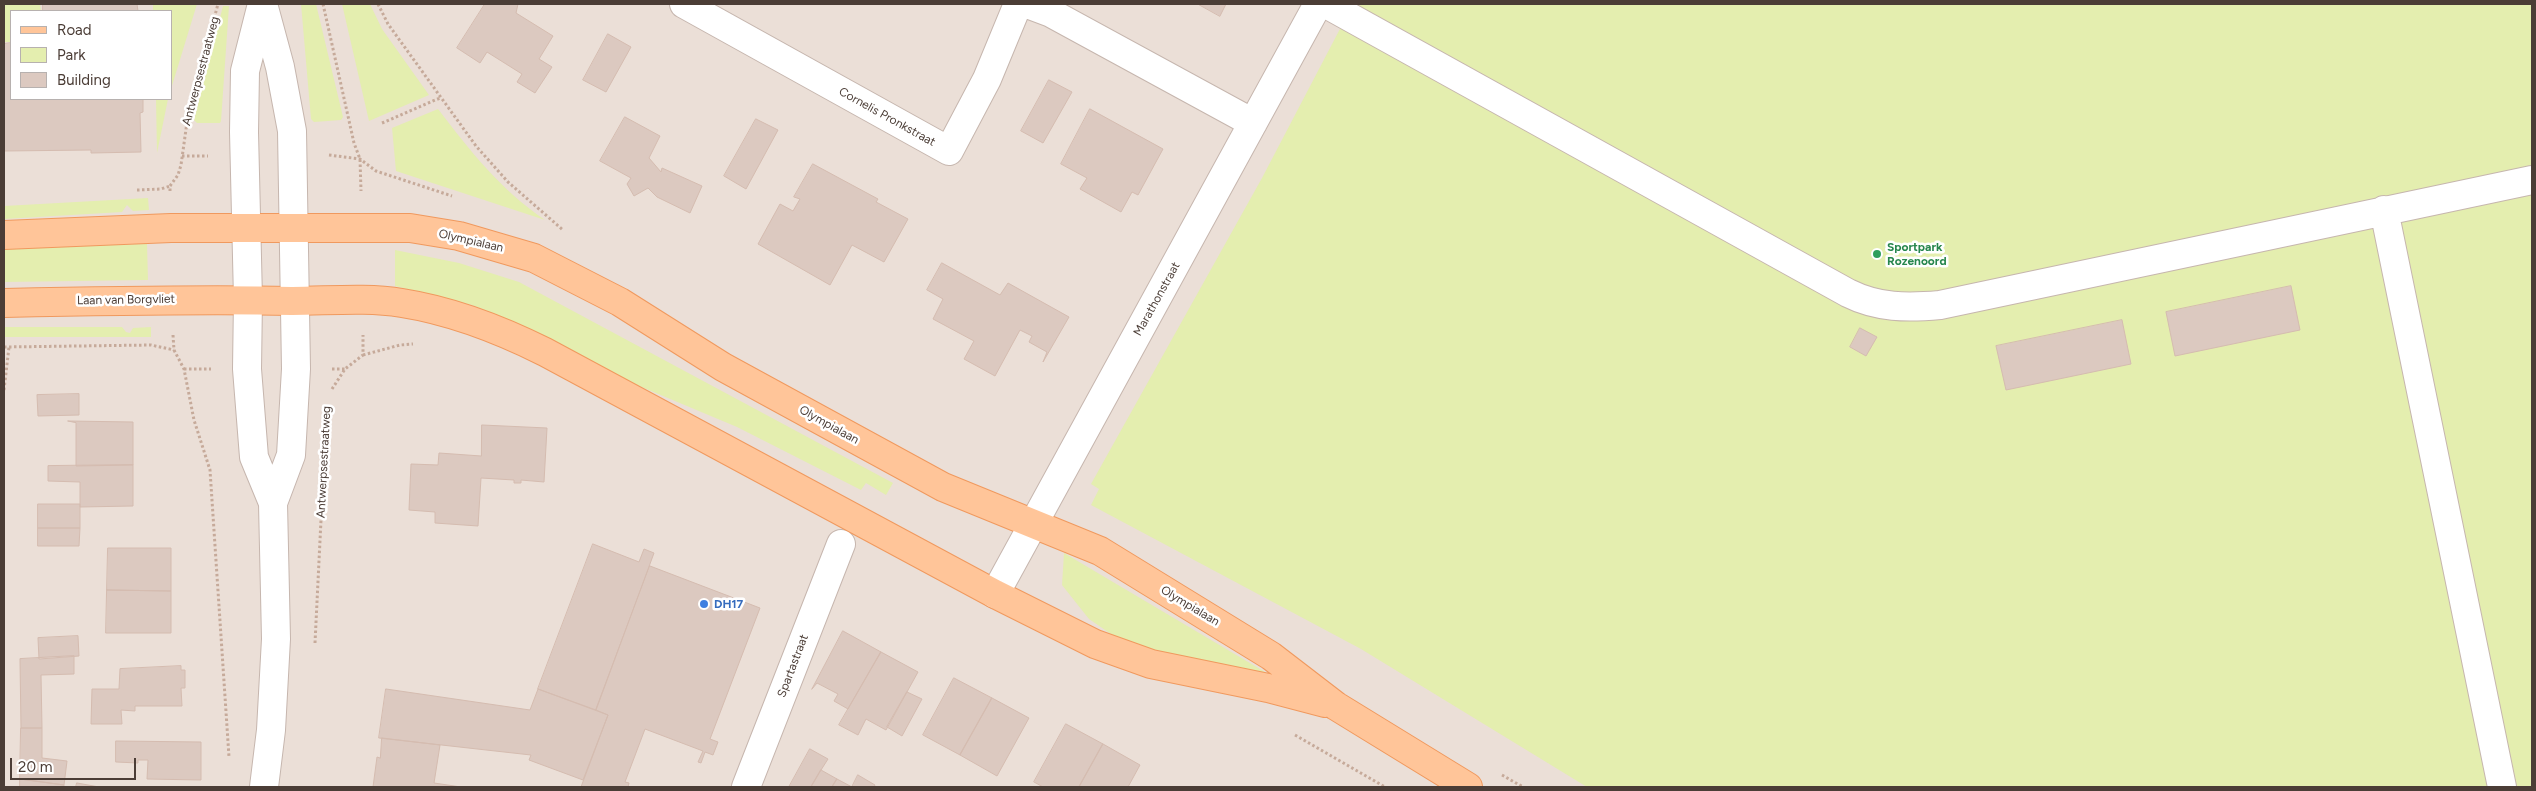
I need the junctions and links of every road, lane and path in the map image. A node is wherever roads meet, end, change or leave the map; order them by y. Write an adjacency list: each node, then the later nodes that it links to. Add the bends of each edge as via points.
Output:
1 (218, 4): 14 (path, Antwerpsestraatweg, via 188,114 178,175)
2 (263, 4): 18 (street, via 245,72); 19 (street, via 292,131)
3 (323, 4): 20 (path, via 360,159)
4 (378, 4): 10 (path, via 388,24)
5 (684, 4): 6 (street, Cornelis Pronkstraat, via 949,151 988,79)
6 (1018, 4)
7 (1027, 4): 12 (street, via 1051,13)
8 (1318, 4): 12 (street, Marathonstraat)
9 (1326, 4): 16 (street, via 1848,293 1887,306 1940,305)
10 (440, 98): 11 (path); 21 (path, via 508,182)
11 (382, 123)
12 (1253, 123): 35 (street, Marathonstraat)
13 (2532, 180): 16 (street)
14 (170, 186): 15 (path); 17 (path, Antwerpsestraatweg)
15 (148, 190)
16 (2384, 210): 44 (street)
17 (171, 228): 18 (main road); 22 (main road)
18 (247, 228): 19 (main road, Olympialaan); 24 (street)
19 (295, 228): 20 (main road, Olympialaan); 26 (street)
20 (363, 228): 35 (main road, Olympialaan, via 410,228 459,236 534,258 620,302 723,367 934,482)
21 (566, 232)
22 (4, 235)
23 (172, 299): 24 (main road, Laan van Borgvliet); 27 (main road, Laan van Borgvliet); 30 (path)
24 (248, 299): 26 (main road, Laan van Borgvliet); 34 (street, via 247,369 254,457)
25 (362, 300): 26 (main road, Olympialaan); 32 (path, Antwerpsestraatweg, via 362,355 345,369); 37 (main road, Olympialaan, via 402,303 454,314 495,328)
26 (294, 301): 34 (street, via 296,369 291,454)
27 (4, 303)
28 (9, 346): 29 (path); 30 (path, via 152,346); 31 (path)
29 (4, 347)
30 (174, 350): 40 (path, via 184,369 194,420 210,470)
31 (4, 390)
32 (330, 394)
33 (323, 475): 38 (path, Antwerpsestraatweg)
34 (273, 503): 41 (street, via 276,639)
35 (1033, 524): 37 (street, Marathonstraat); 39 (main road, Olympialaan, via 1108,556 1271,656)
36 (841, 544): 42 (street, Spartastraat)
37 (994, 594): 39 (main road, Olympialaan, via 1095,644 1151,664)
38 (314, 651)
39 (1336, 706): 43 (main road, Olympialaan)
40 (230, 767)
41 (264, 787)
42 (746, 787)
43 (1468, 787)
44 (2502, 787)

